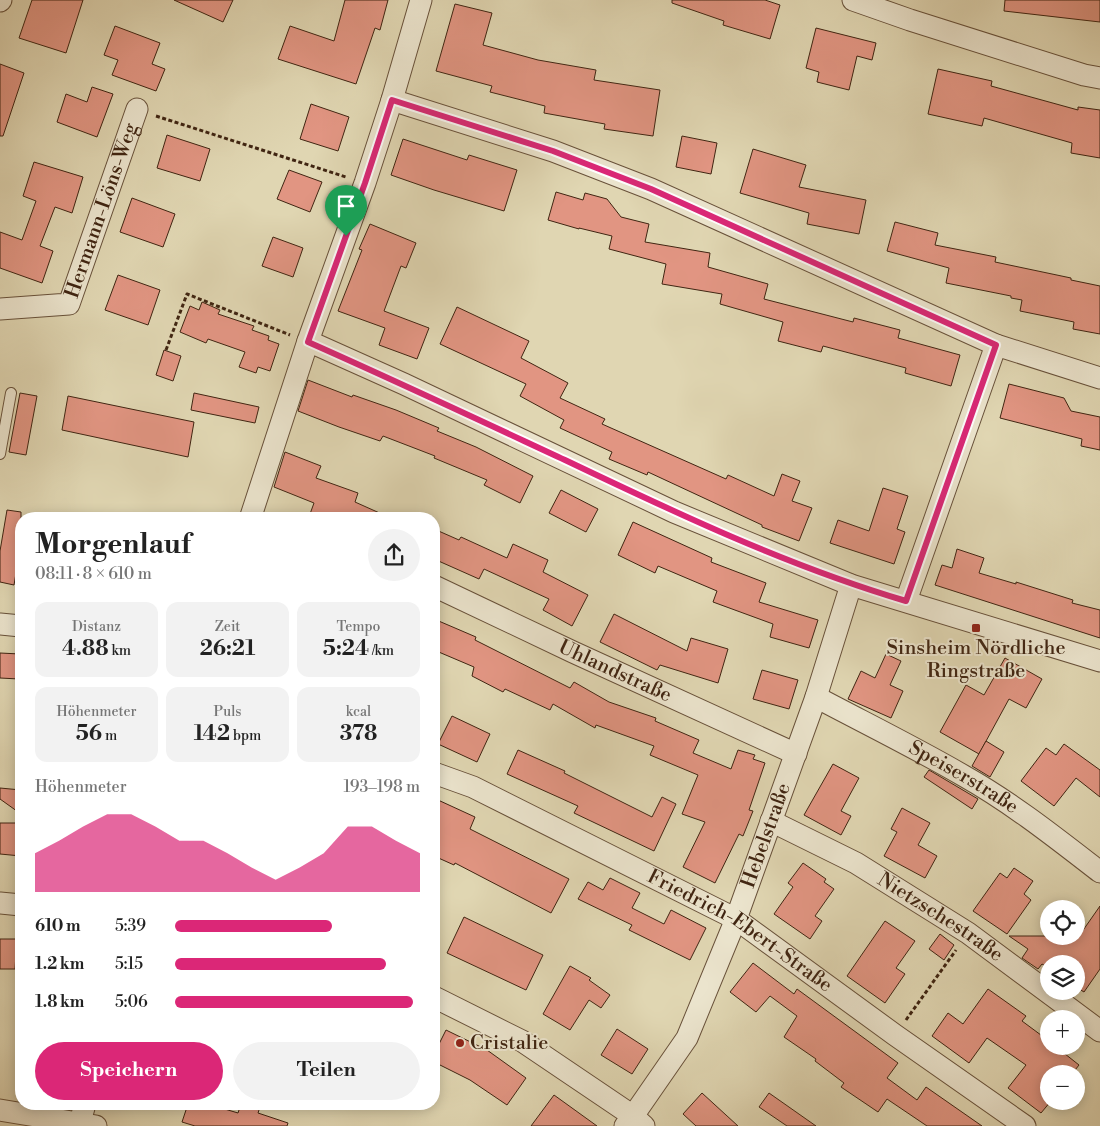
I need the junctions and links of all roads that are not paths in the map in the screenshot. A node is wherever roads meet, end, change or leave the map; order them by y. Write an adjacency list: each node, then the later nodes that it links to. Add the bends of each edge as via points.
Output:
1 (421, 0): 4 (street)
2 (853, 0): 3 (street)
3 (1100, 78)
4 (392, 100): 7 (street); 8 (street, via 553,151 651,189)
5 (137, 110): 6 (street, Hermann-Löns-Weg, via 69,304)
6 (0, 309)
7 (308, 342): 12 (street); 13 (street, via 674,512)
8 (996, 345): 9 (street); 15 (street)
9 (1100, 378)
10 (11, 392): 11 (lane)
11 (0, 454)
12 (257, 512)
13 (852, 585): 15 (street); 19 (street, Hebelstraße)
14 (440, 589): 20 (street, Uhlandstraße)
15 (906, 601): 18 (street)
16 (0, 624): 17 (street)
17 (15, 625)
18 (1100, 662)
19 (816, 697): 20 (street, Hebelstraße); 23 (street, Speiserstraße, via 1008,803)
20 (796, 754): 22 (street, Hebelstraße)
21 (440, 775): 26 (street, Friedrich-Ebert-Straße, via 473,787)
22 (771, 821): 26 (street, Hebelstraße); 28 (street, Nietzschestraße, via 856,863 968,934)
23 (1100, 872)
24 (0, 904): 25 (street)
25 (15, 905)
26 (736, 919): 31 (street, Hebelstraße, via 687,1038); 32 (street, Friedrich-Ebert-Straße)
27 (440, 1000): 31 (street, via 522,1040)
28 (1100, 1030)
29 (0, 1110): 30 (street)
30 (85, 1119)
31 (634, 1123)
32 (1025, 1126)

